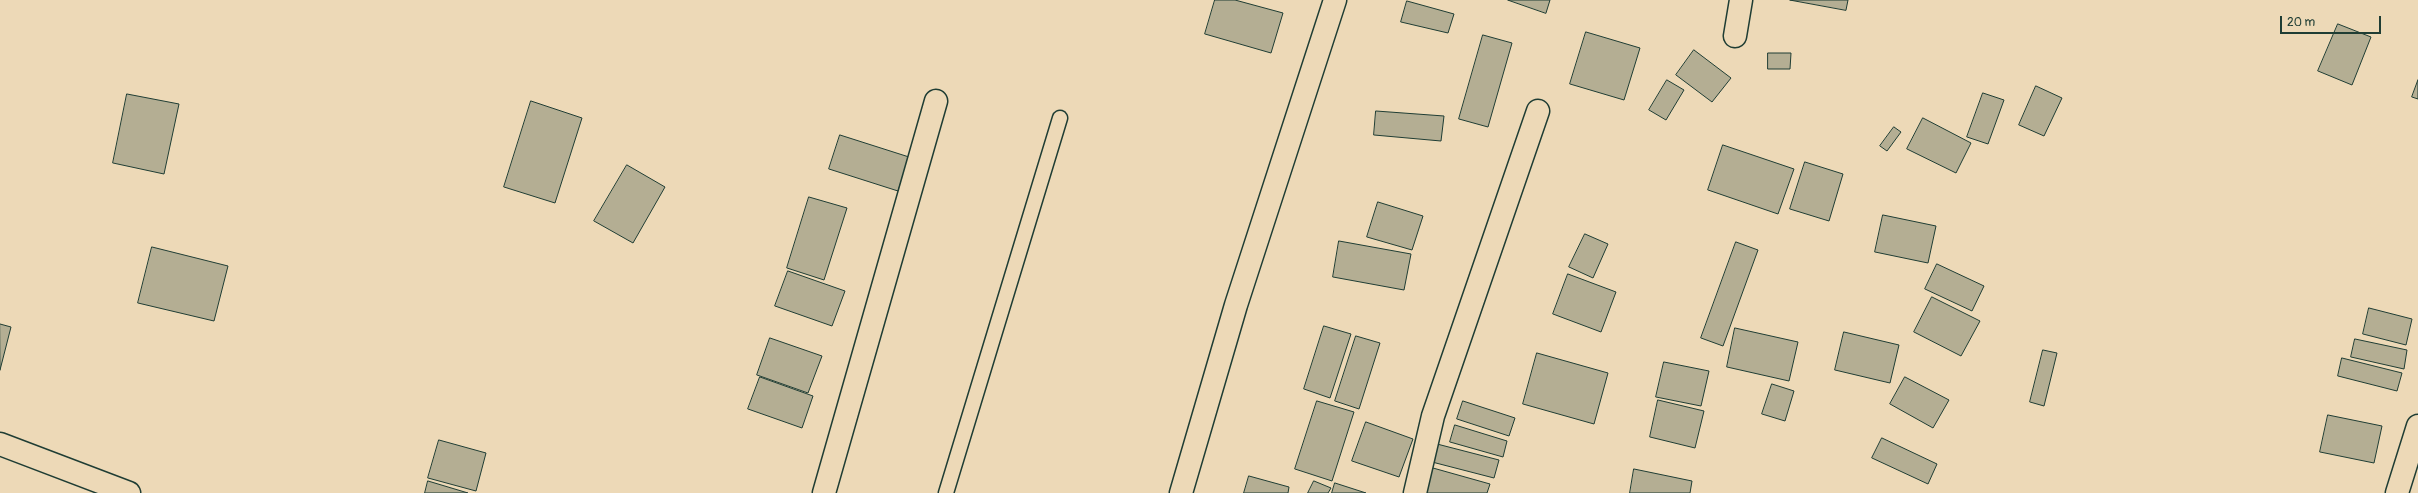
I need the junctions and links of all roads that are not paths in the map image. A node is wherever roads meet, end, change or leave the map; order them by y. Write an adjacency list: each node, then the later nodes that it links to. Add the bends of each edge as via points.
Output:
1 (1335, 0): 12 (street, via 1236,305)
2 (1740, 0): 3 (street)
3 (1735, 36)
4 (936, 101): 10 (street)
5 (1538, 111): 13 (street, via 1433,416)
6 (1060, 118): 11 (lane)
7 (2418, 426): 14 (street)
8 (0, 444): 9 (street)
9 (129, 493)
10 (824, 493)
11 (946, 493)
12 (1181, 493)
13 (1415, 493)
14 (2397, 493)

